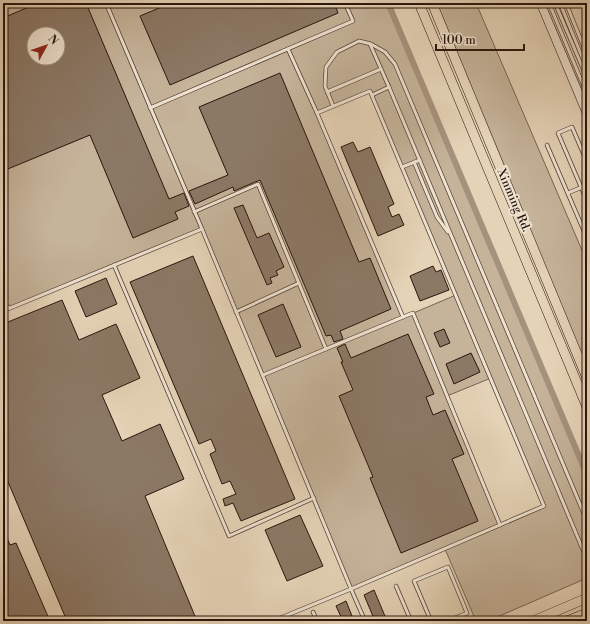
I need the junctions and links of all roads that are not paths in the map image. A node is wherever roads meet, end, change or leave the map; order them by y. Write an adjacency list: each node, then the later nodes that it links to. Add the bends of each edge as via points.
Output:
1 (106, 3): 22 (lane)
2 (345, 3): 11 (lane, via 353,21)
3 (419, 3): 49 (main road, Xinming Rd.)
4 (432, 3): 48 (main road, Xinming Rd.)
5 (541, 3): 21 (lane); 24 (lane); 25 (lane)
6 (549, 3): 18 (lane)
7 (555, 3): 15 (lane)
8 (560, 3): 14 (lane)
9 (566, 3): 12 (lane)
10 (370, 44): 13 (lane); 17 (lane, via 359,41 337,52 326,67); 51 (lane, via 385,52 395,64)
11 (288, 49): 22 (lane); 23 (lane)
12 (587, 55)
13 (381, 69): 16 (lane); 17 (lane)
14 (587, 69)
15 (587, 78)
16 (389, 87): 19 (lane); 27 (lane)
17 (327, 92): 20 (lane)
18 (587, 94)
19 (372, 95): 20 (lane, via 370,91); 30 (lane)
20 (333, 106): 23 (lane)
21 (587, 107)
22 (150, 108): 35 (lane)
23 (317, 113): 45 (lane)
24 (587, 114)
25 (587, 120)
26 (547, 145): 33 (lane)
27 (420, 160): 28 (lane); 37 (lane)
28 (414, 162): 30 (lane); 37 (lane, via 437,217)
29 (587, 162): 32 (lane, via 572,127 558,133)
30 (402, 167): 52 (lane, via 544,506)
31 (587, 185): 32 (lane)
32 (581, 187): 33 (lane); 34 (lane)
33 (568, 193): 38 (lane)
34 (587, 201)
35 (194, 212): 36 (lane); 40 (lane, via 258,184)
36 (202, 229): 39 (lane); 44 (lane)
37 (452, 236): 53 (lane, via 583,550)
38 (586, 236)
39 (114, 265): 42 (lane); 50 (lane, via 229,536)
40 (299, 283): 44 (lane); 46 (lane)
41 (3, 304): 42 (lane)
42 (10, 308): 43 (lane)
43 (3, 311)
44 (236, 312): 47 (lane)
45 (403, 317): 46 (lane); 52 (lane, via 412,314)
46 (326, 349): 47 (lane)
47 (263, 376): 50 (lane)
48 (587, 378)
49 (587, 407)
50 (314, 498): 55 (lane)
51 (587, 520)
52 (500, 525): 55 (lane)
53 (587, 552)
54 (396, 586): 62 (lane)
55 (351, 589): 59 (lane); 61 (lane)
56 (587, 598): 65 (main road)
57 (313, 612): 60 (lane)
58 (587, 613): 66 (main road)
59 (273, 621)
60 (317, 621)
61 (365, 621)
62 (411, 621)
63 (432, 621): 64 (lane, via 414,581 448,567 467,613)
64 (448, 621)
65 (533, 621)
66 (567, 621)

